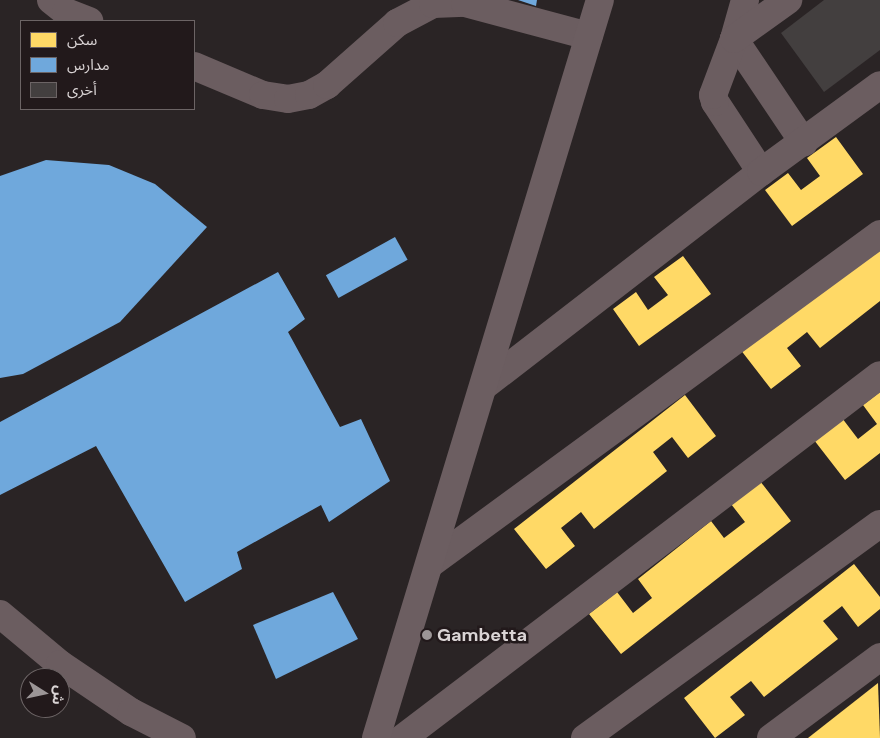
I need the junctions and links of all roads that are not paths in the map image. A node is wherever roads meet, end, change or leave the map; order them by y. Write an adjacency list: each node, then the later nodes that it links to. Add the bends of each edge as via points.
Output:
1 (51, 0): 5 (street, via 66,12)
2 (600, 0): 6 (main road)
3 (745, 0): 7 (street)
4 (788, 0): 7 (street)
5 (86, 20)
6 (589, 36): 8 (street, via 465,3 433,4 397,23 327,85 309,95 288,99 263,95); 14 (main road)
7 (734, 39): 10 (street); 11 (street, via 715,88 715,102)
8 (195, 66)
9 (880, 85): 10 (street)
10 (804, 142): 11 (street)
11 (761, 172): 14 (street)
12 (880, 234): 16 (street)
13 (880, 375): 21 (street)
14 (484, 386): 16 (main road)
15 (880, 524): 22 (street)
16 (430, 564): 20 (main road)
17 (0, 614): 19 (street, via 60,664 131,712)
18 (880, 657): 23 (street)
19 (182, 738)
20 (376, 738)
21 (403, 738)
22 (585, 738)
23 (771, 738)

